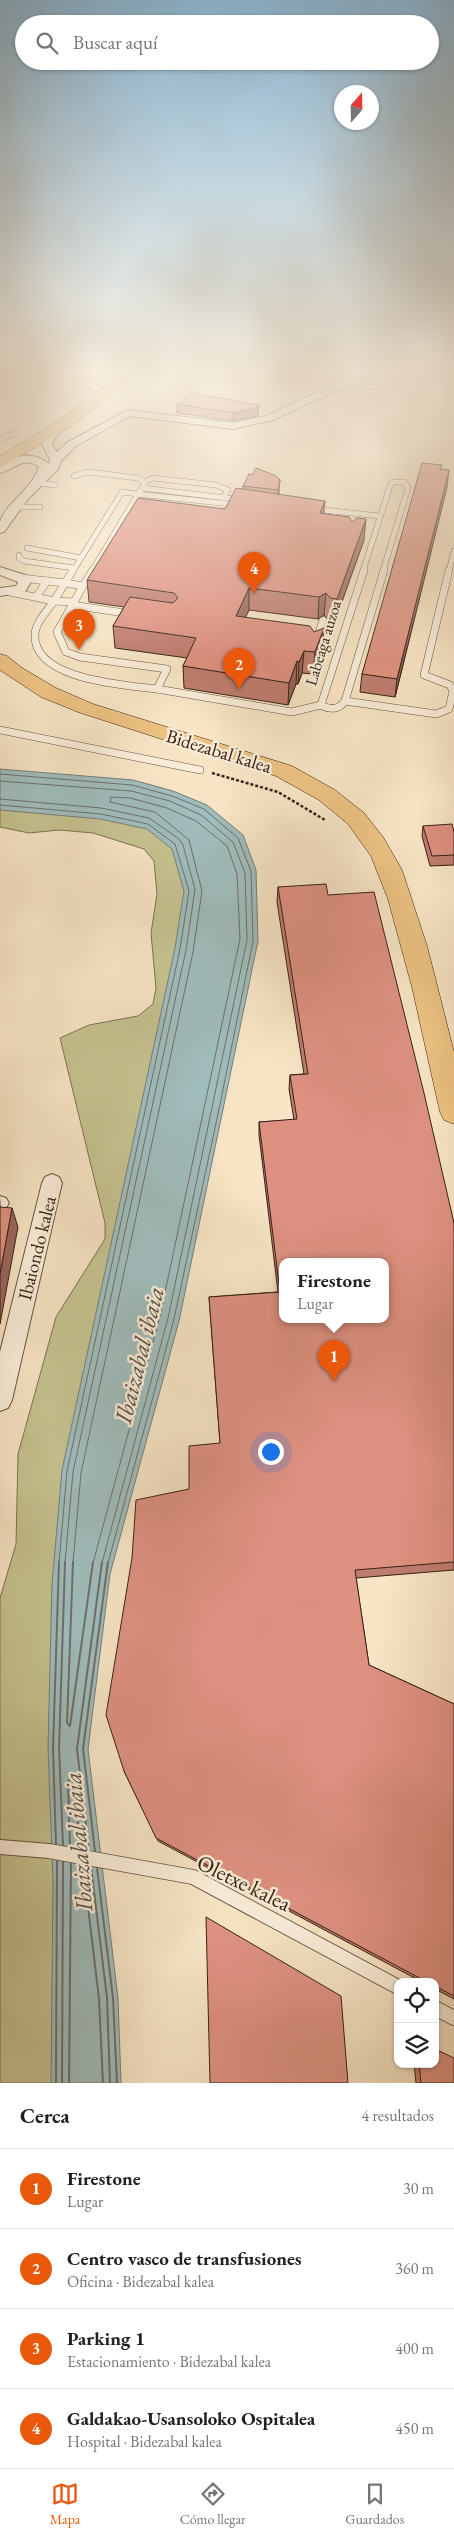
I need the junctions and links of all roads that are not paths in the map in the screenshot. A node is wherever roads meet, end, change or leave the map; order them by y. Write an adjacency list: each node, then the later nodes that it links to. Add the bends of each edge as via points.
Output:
1 (45, 466): 4 (street)
2 (54, 466): 4 (street)
3 (74, 476): 5 (lane, via 88,472 138,478)
4 (39, 480): 6 (lane); 12 (street)
5 (144, 482): 7 (lane); 9 (lane, via 152,478 225,487 228,490)
6 (55, 485)
7 (142, 488): 8 (lane); 9 (lane)
8 (138, 494): 11 (lane); 24 (lane, via 122,492); 31 (lane)
9 (224, 498): 10 (lane)
10 (253, 501)
11 (242, 506)
12 (16, 507): 13 (lane); 20 (street)
13 (40, 507)
14 (308, 508): 15 (lane)
15 (335, 511): 16 (lane); 18 (lane, via 332,519)
16 (358, 514): 17 (lane); 19 (lane)
17 (380, 516): 41 (lane, Labeaga auzoa, via 393,482 404,482 408,488); 43 (lane, Labeaga auzoa)
18 (321, 518)
19 (356, 521)
20 (0, 529)
21 (27, 548): 24 (lane)
22 (454, 551): 41 (lane, via 424,675 450,685 453,691 448,709 436,714)
23 (19, 555): 25 (lane, via 24,561)
24 (81, 558): 25 (lane)
25 (74, 568): 30 (lane)
26 (0, 571): 27 (street)
27 (17, 577): 28 (street); 29 (lane); 32 (street, via 25,582 23,587)
28 (0, 578)
29 (48, 581): 30 (lane); 33 (lane)
30 (65, 584): 31 (lane); 34 (lane, Labeaga auzoa)
31 (83, 586): 35 (lane)
32 (3, 592): 33 (lane)
33 (36, 597): 34 (lane)
34 (54, 601): 35 (lane); 40 (lane, Labeaga auzoa, via 38,623 34,636 36,650 48,663 72,675)
35 (73, 604): 36 (lane); 40 (lane, via 57,632 66,652 80,657 167,669)
36 (137, 615)
37 (323, 620): 38 (lane)
38 (314, 649)
39 (0, 660): 47 (highway, Bidezabal kalea, via 32,684 60,699 284,771 309,783 347,810 376,845 400,891)
40 (157, 689): 44 (lane, Labeaga auzoa)
41 (345, 701): 43 (lane, via 337,708 328,709)
42 (295, 704): 44 (lane)
43 (321, 705): 44 (lane, Labeaga auzoa)
44 (292, 712)
45 (0, 730): 46 (lane, Bidezabal kalea)
46 (200, 770)
47 (454, 1112)
48 (52, 1183): 49 (street, Ibaiondo kalea)
49 (0, 1400)
50 (0, 1847): 51 (lane, Oletxe kalea, via 49,1851 193,1877)
51 (394, 1985)
52 (439, 2010): 53 (lane)
53 (454, 2018)

